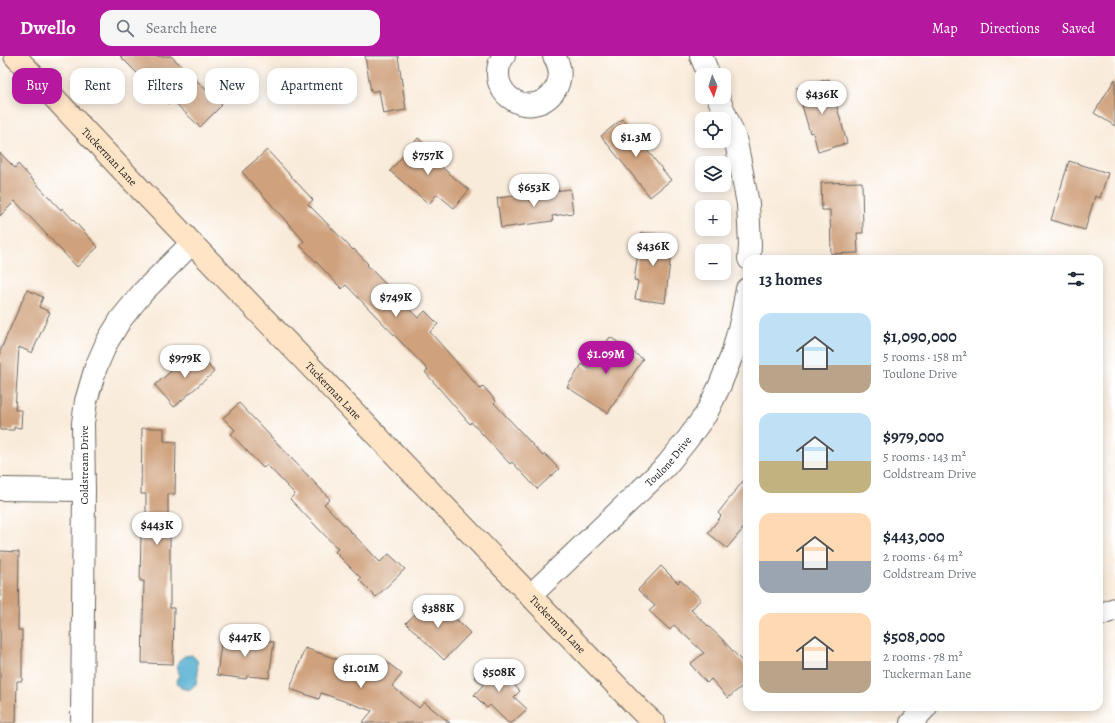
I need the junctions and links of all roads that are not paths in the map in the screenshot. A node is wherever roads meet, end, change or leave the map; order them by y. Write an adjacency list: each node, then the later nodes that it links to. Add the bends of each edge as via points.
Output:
1 (15, 56): 7 (main road, Tuckerman Lane)
2 (504, 56): 4 (street, via 498,67 500,87 514,101 532,105 550,97 556,89 560,80)
3 (701, 56): 5 (street)
4 (561, 58)
5 (706, 68)
6 (721, 104): 8 (street, via 735,138 748,204)
7 (192, 243): 11 (street, Coldstream Drive, via 143,292 121,319 96,367 86,401 83,423); 12 (main road, Tuckerman Lane)
8 (749, 255)
9 (743, 310): 12 (street, Toulone Drive, via 732,355 720,386 706,414 687,440 666,466)
10 (0, 489): 11 (street)
11 (84, 490): 16 (street, Coldstream Drive)
12 (530, 596): 17 (main road, Tuckerman Lane)
13 (1115, 609): 14 (street)
14 (1103, 614)
15 (922, 711): 18 (street)
16 (82, 723)
17 (654, 723)
18 (911, 723)

